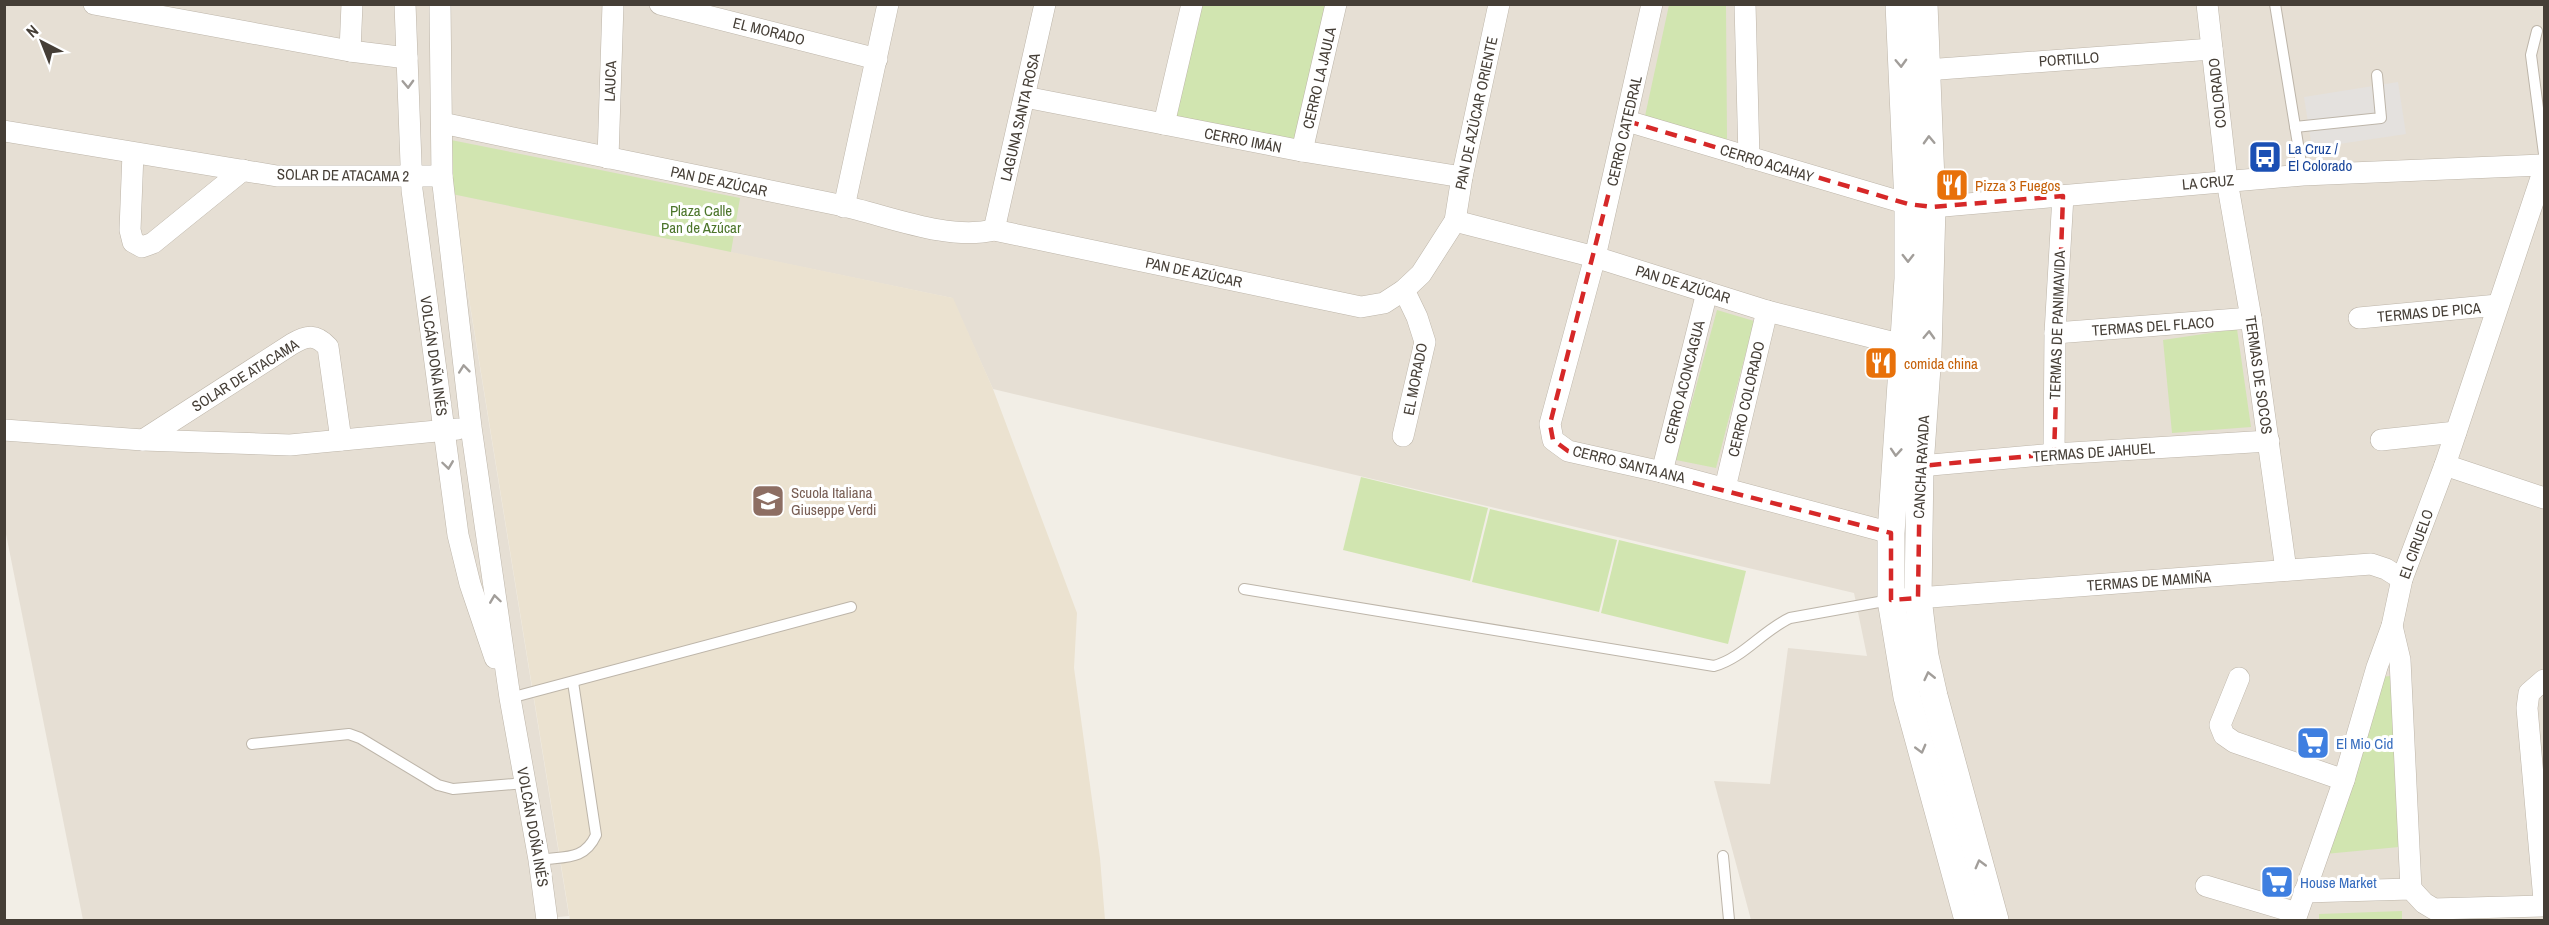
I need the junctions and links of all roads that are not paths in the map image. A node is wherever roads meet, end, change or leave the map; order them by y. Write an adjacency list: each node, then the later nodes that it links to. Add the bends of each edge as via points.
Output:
1 (94, 4): 21 (street)
2 (352, 4): 21 (street)
3 (405, 4): 22 (street, VOLCÁN DOÑA INÉS)
4 (440, 4): 28 (street, VOLCÁN DOÑA INÉS)
5 (612, 4): 35 (street, LAUCA)
6 (660, 4): 18 (street, EL MORADO)
7 (888, 4): 23 (street)
8 (1045, 4): 26 (street, LAGUNA SANTA ROSA)
9 (1192, 4): 29 (street)
10 (1336, 4): 32 (street, CERRO LA JAULA)
11 (1499, 4): 42 (street, PAN DE AZÚCAR ORIENTE)
12 (1652, 4): 27 (street, CERRO CATEDRAL)
13 (1745, 4): 36 (street)
14 (1899, 4): 45 (street, CANCHA RAYADA, one-way to 45)
15 (1924, 4): 24 (street, CANCHA RAYADA)
16 (2207, 4): 20 (street, COLORADO)
17 (2275, 4): 30 (lane)
18 (734, 13): 23 (street, EL MORADO)
19 (2537, 31): 34 (lane, via 2531,55)
20 (2212, 49): 24 (street, PORTILLO); 43 (street, COLORADO)
21 (350, 51): 22 (street)
22 (407, 58): 40 (street, VOLCÁN DOÑA INÉS, one-way to 40)
23 (877, 58): 46 (street)
24 (1926, 70): 45 (street, CANCHA RAYADA, one-way to 24)
25 (2377, 75): 30 (lane, via 2381,118)
26 (1025, 98): 29 (street, CERRO IMÁN); 48 (street, LAGUNA SANTA ROSA)
27 (1627, 121): 36 (street, CERRO ACAHAY); 49 (street, CERRO CATEDRAL)
28 (442, 123): 35 (street, PAN DE AZÚCAR); 41 (street, VOLCÁN DOÑA INÉS)
29 (1164, 124): 32 (street, CERRO IMÁN)
30 (2295, 127): 39 (lane)
31 (4, 131): 33 (street, SOLAR DE ATACAMA 2)
32 (1302, 151): 42 (street, CERRO IMÁN)
33 (133, 153): 38 (street, SOLAR DE ATACAMA 2); 38 (street, via 130,230 133,242 142,247 153,243)
34 (2544, 154)
35 (608, 158): 46 (street, PAN DE AZÚCAR)
36 (1749, 158): 45 (street, CERRO ACAHAY)
37 (2544, 167): 39 (street, LA CRUZ); 52 (street, EL CIRUELO)
38 (243, 170): 40 (street, SOLAR DE ATACAMA 2, via 277,176)
39 (2303, 175): 43 (street, LA CRUZ)
40 (411, 176): 41 (street, SOLAR DE ATACAMA 2); 60 (street, VOLCÁN DOÑA INÉS)
41 (442, 176): 58 (street, VOLCÁN DOÑA INÉS, one-way to 41)
42 (1462, 177): 47 (street, PAN DE AZÚCAR ORIENTE)
43 (2227, 181): 44 (street, LA CRUZ); 54 (street, TERMAS DE SOCOS)
44 (2063, 196): 45 (street, LA CRUZ); 56 (street, TERMAS DE PANIMAVIDA)
45 (1920, 206): 57 (street, CANCHA RAYADA, one-way to 57, via 1908,279); 69 (street, CANCHA RAYADA, one-way to 45, via 1928,353)
46 (844, 207): 48 (street, PAN DE AZÚCAR, via 958,234)
47 (1455, 221): 49 (street, PAN DE AZÚCAR); 50 (street, PAN DE AZÚCAR, via 1421,274)
48 (994, 230): 50 (street, PAN DE AZÚCAR, via 1361,307 1384,303)
49 (1595, 257): 51 (street, PAN DE AZÚCAR); 70 (street, CERRO SANTA ANA, via 1550,432 1553,440 1568,451)
50 (1404, 290): 62 (street, EL MORADO, via 1425,342)
51 (1707, 292): 53 (street, PAN DE AZÚCAR); 70 (street, CERRO ACONCAGUA)
52 (2498, 305): 55 (street, TERMAS DE PICA); 61 (street, EL CIRUELO)
53 (1767, 311): 57 (street, PAN DE AZÚCAR); 71 (street, CERRO COLORADO)
54 (2251, 318): 56 (street, TERMAS DEL FLACO); 66 (street, TERMAS DE SOCOS)
55 (2359, 318)
56 (2055, 333): 67 (street, TERMAS DE PANIMAVIDA)
57 (1903, 345): 73 (street, CANCHA RAYADA, one-way to 73)
58 (471, 427): 60 (street); 84 (street, VOLCÁN DOÑA INÉS, one-way to 58)
59 (4, 430): 63 (street)
60 (444, 430): 65 (street); 84 (street, VOLCÁN DOÑA INÉS, one-way to 84, via 458,535 470,584)
61 (2456, 432): 64 (street); 68 (street, EL CIRUELO)
62 (1403, 436)
63 (143, 440): 65 (street, via 290,445); 65 (street, SOLAR DE ATACAMA, via 292,344 312,336 328,347)
64 (2380, 440)
65 (341, 441)
66 (2269, 441): 67 (street, TERMAS DE JAHUEL); 74 (street, TERMAS DE SOCOS)
67 (2054, 454): 69 (street, TERMAS DE JAHUEL)
68 (2445, 465): 72 (street); 75 (street, EL CIRUELO)
69 (1920, 466): 77 (street, CANCHA RAYADA)
70 (1662, 472): 71 (street, CERRO SANTA ANA)
71 (1725, 488): 73 (street, CERRO SANTA ANA)
72 (2544, 498)
73 (1891, 533): 78 (street, CANCHA RAYADA)
74 (2286, 570): 75 (street, TERMAS DE MAMIÑA, via 2370,564); 77 (street, TERMAS DE MAMIÑA)
75 (2402, 579): 80 (street, EL CIRUELO)
76 (1244, 589): 78 (lane, via 1714,666 1729,662 1790,618)
77 (1918, 598): 78 (street, TERMAS DE MAMIÑA); 99 (street, CANCHA RAYADA, one-way to 77, via 1932,686)
78 (1891, 600): 98 (street, CANCHA RAYADA, one-way to 98, via 1907,697)
79 (851, 607): 83 (lane)
80 (2392, 626): 86 (street, EL CIRUELO); 91 (street, via 2400,660)
81 (2238, 678): 86 (street, via 2220,725 2224,735 2234,742)
82 (2542, 681): 93 (street, via 2529,693 2527,708)
83 (573, 682): 84 (lane); 89 (lane, via 596,835 582,854)
84 (510, 698): 87 (street, VOLCÁN DOÑA INÉS)
85 (252, 744): 87 (lane, via 349,735 438,785 453,789)
86 (2344, 780): 92 (street, EL CIRUELO)
87 (525, 783): 89 (street, VOLCÁN DOÑA INÉS)
88 (1723, 856): 97 (lane)
89 (539, 860): 96 (street, VOLCÁN DOÑA INÉS)
90 (2206, 886): 95 (street)
91 (2411, 889): 92 (street); 94 (street, via 2434,909)
92 (2304, 892): 95 (street, EL CIRUELO)
93 (2544, 900)
94 (2544, 906)
95 (2296, 917)
96 (547, 921)
97 (1728, 921)
98 (1968, 921)
99 (1995, 921)

